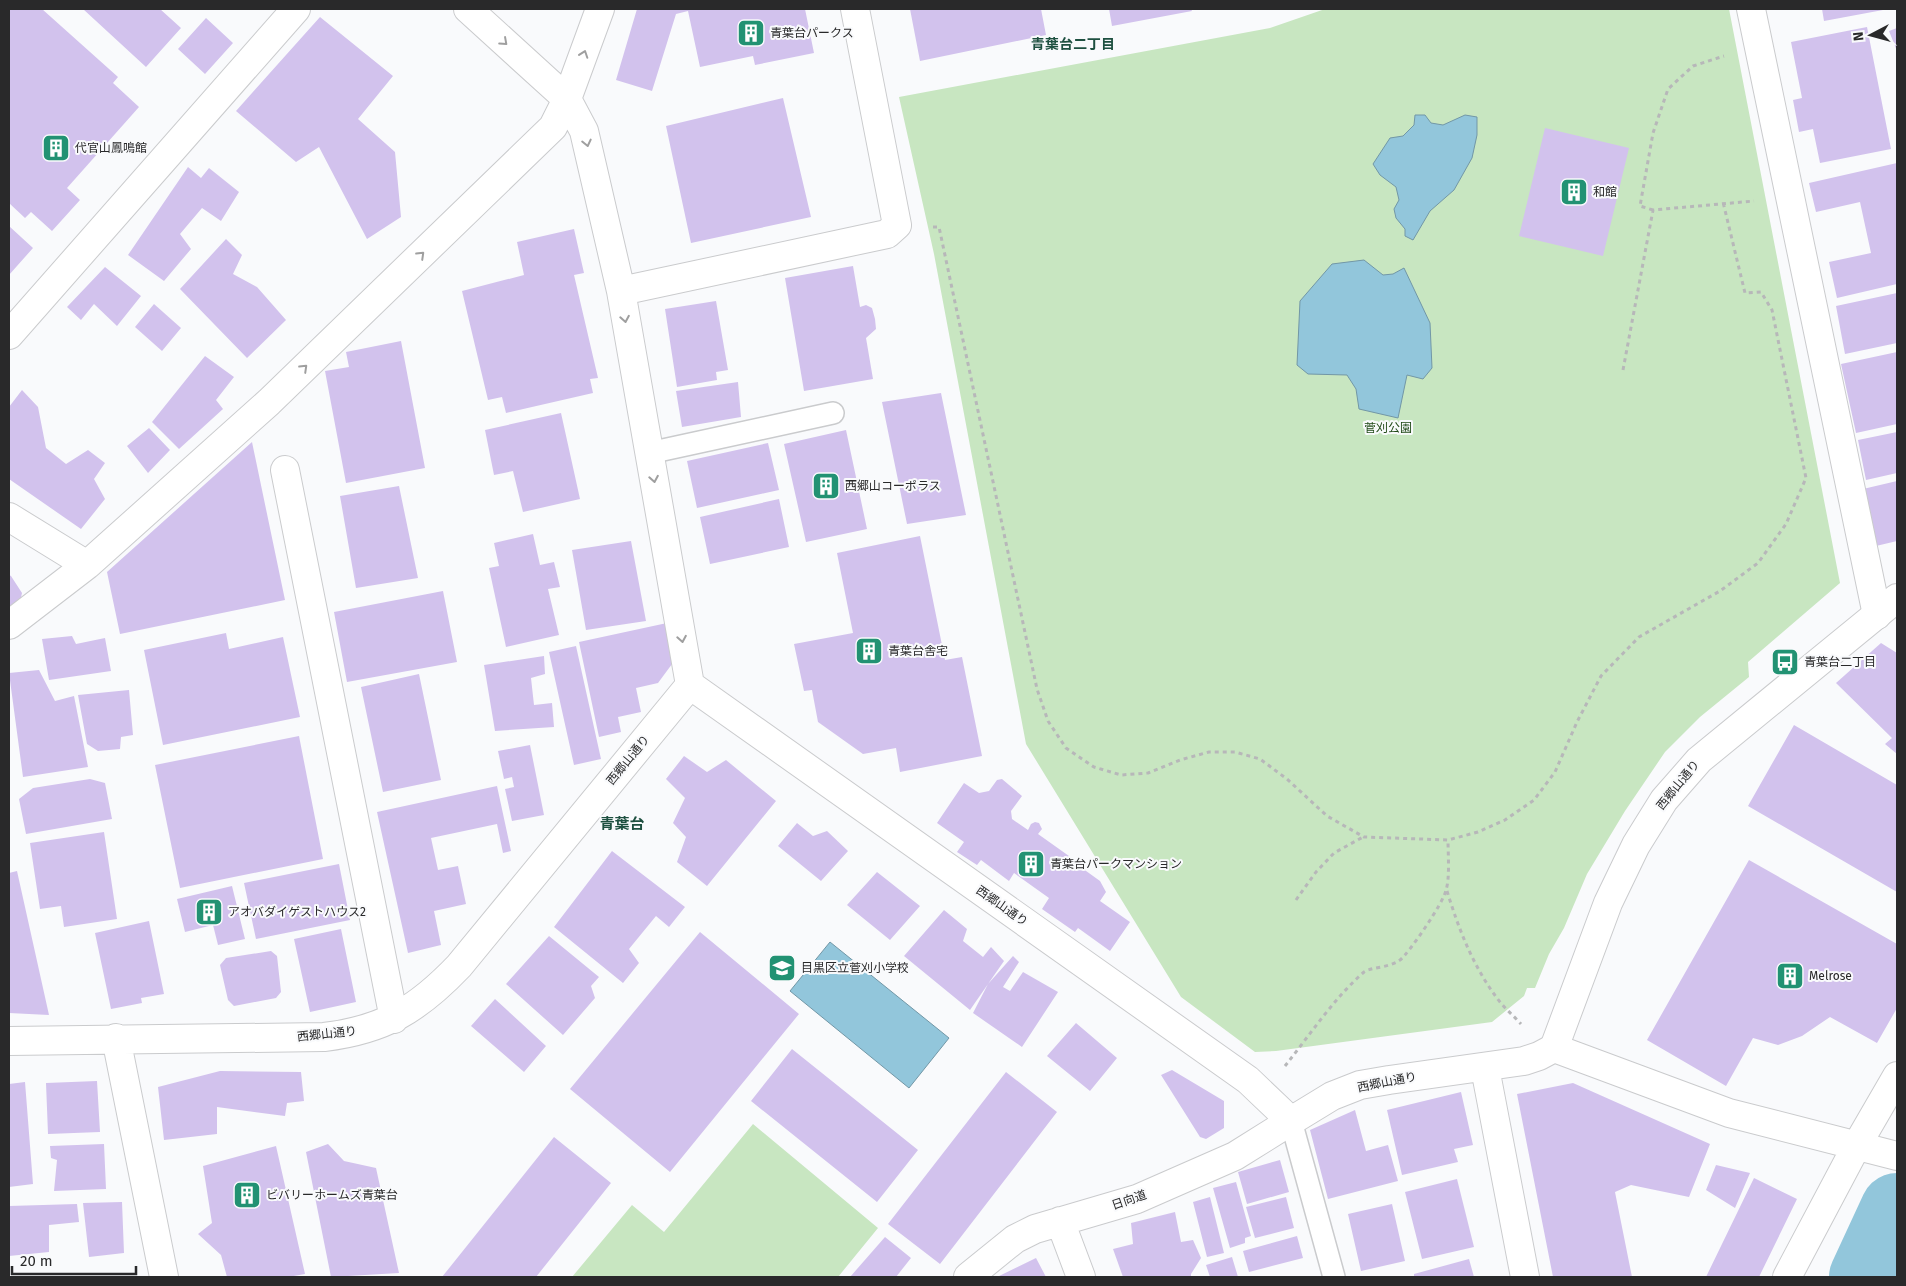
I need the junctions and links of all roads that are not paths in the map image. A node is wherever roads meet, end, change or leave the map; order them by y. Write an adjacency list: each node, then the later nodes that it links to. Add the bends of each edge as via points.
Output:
1 (296, 9): 8 (street)
2 (468, 9): 6 (street, one-way to 6)
3 (600, 9): 6 (street, one-way to 3)
4 (856, 9): 7 (street, via 897,225 886,234)
5 (1750, 9): 14 (street, via 1790,199)
6 (567, 99): 7 (street, one-way to 7, via 584,130); 13 (street, one-way to 6, via 269,402 553,127)
7 (620, 291): 10 (street, one-way to 10)
8 (9, 335)
9 (833, 413): 10 (lane)
10 (649, 453): 16 (street, one-way to 16)
11 (285, 470): 17 (street)
12 (9, 517): 13 (street)
13 (86, 565): 15 (street)
14 (1887, 607): 20 (street, 西郷山通り, via 1698,760 1664,800 1636,844 1608,903)
15 (9, 626)
16 (690, 685): 17 (street, 西郷山通り, via 459,966 428,996); 23 (street, 西郷山通り, via 1248,1080)
17 (394, 1019): 18 (street, 西郷山通り, via 348,1034 324,1036)
18 (116, 1038): 19 (street, 西郷山通り); 26 (street)
19 (9, 1041)
20 (1554, 1048): 21 (street, 西郷山通り, via 1524,1062); 24 (street, via 1730,1112)
21 (1485, 1068): 23 (street, 西郷山通り, via 1360,1085 1332,1096); 30 (street)
22 (1897, 1076): 24 (street)
23 (1291, 1121): 25 (street, 日向道, via 1236,1156 1137,1199); 29 (lane)
24 (1876, 1150): 31 (street)
25 (1060, 1221): 27 (street, 日向道, via 1015,1240); 28 (street)
26 (164, 1277)
27 (968, 1277)
28 (1081, 1277)
29 (1334, 1277)
30 (1526, 1277)
31 (1787, 1277)

